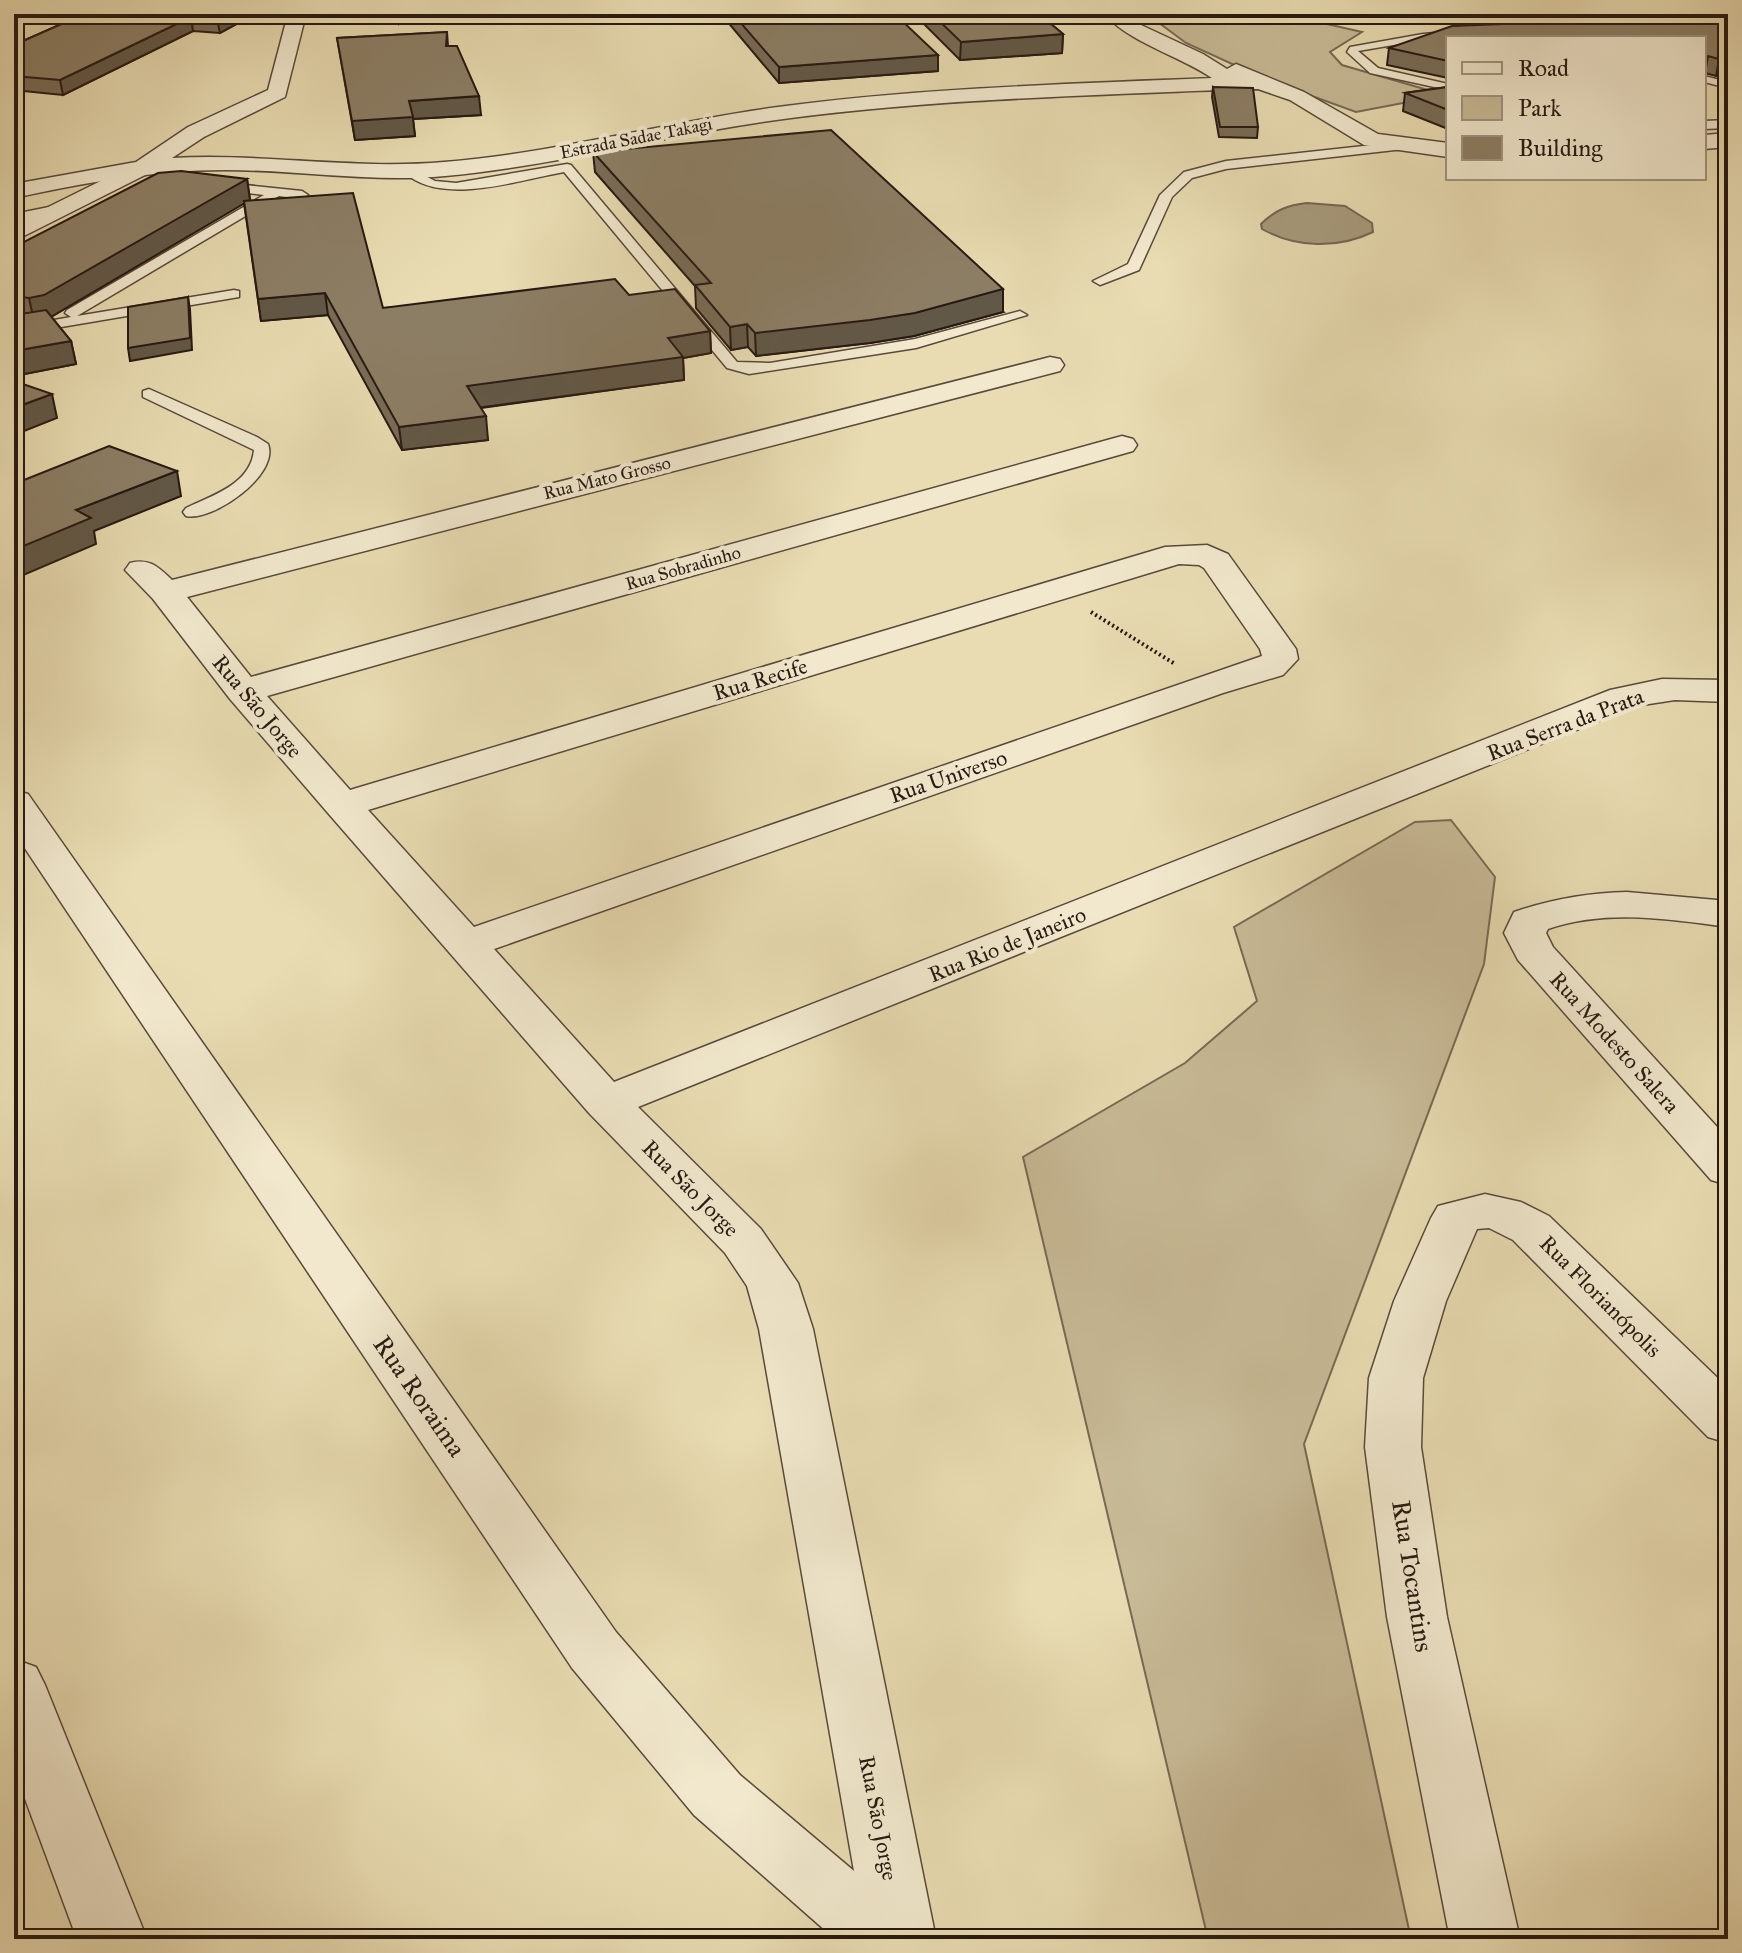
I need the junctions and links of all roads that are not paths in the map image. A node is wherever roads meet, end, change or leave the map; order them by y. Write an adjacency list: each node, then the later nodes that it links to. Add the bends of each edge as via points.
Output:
1 (297, 14): 16 (street, via 278,93 196,132)
2 (1114, 14): 4 (street)
3 (1482, 36): 9 (lane, via 1442,33 1352,52 1374,71)
4 (1196, 58): 6 (street); 7 (street)
5 (1706, 80): 8 (lane)
6 (1234, 83): 7 (street, Estrada Sadae Takagi); 17 (street, Estrada Sadae Takagi, via 863,104 733,120 479,166)
7 (1260, 83): 14 (street, via 1297,96 1359,134)
8 (1728, 85)
9 (1446, 87)
10 (1728, 124): 11 (lane)
11 (1706, 125)
12 (1728, 140): 13 (street)
13 (1706, 142)
14 (1400, 146): 15 (street); 25 (lane, via 1226,165 1188,175 1166,195 1134,267)
15 (1446, 150)
16 (145, 166): 17 (street, Estrada Sadae Takagi, via 171,174 227,163); 19 (street, Estrada Sadae Takagi); 22 (street)
17 (410, 172): 28 (lane, via 432,185 456,187 575,168 732,365 749,369 916,343)
18 (208, 185): 20 (lane)
19 (14, 191)
20 (278, 192): 21 (lane); 27 (lane)
21 (302, 195)
22 (64, 208): 23 (lane); 24 (street)
23 (14, 218)
24 (14, 234)
25 (1100, 281)
26 (234, 294): 29 (lane)
27 (72, 313)
28 (1020, 315)
29 (14, 331)
30 (1050, 365): 35 (street, Rua Mato Grosso)
31 (149, 394): 33 (lane, via 262,448 251,477)
32 (1122, 445): 36 (street, Rua Sobradinho)
33 (192, 512)
34 (1177, 554): 40 (street, Rua Recife); 42 (street, Rua Universo, via 1207,555 1216,561 1280,659 1270,667)
35 (153, 581): 36 (street, Rua São Jorge)
36 (243, 691): 40 (street, Rua São Jorge)
37 (1728, 691): 38 (street, Rua Serra da Prata, via 1645,691)
38 (1408, 785): 43 (street, Rua Rio de Janeiro)
39 (14, 802): 49 (street, Rua Roraima, via 594,1650 717,1795)
40 (342, 805): 42 (street, Rua São Jorge)
41 (1728, 914): 44 (street, Rua Modesto Salera, via 1593,905 1529,921 1525,933 1533,951)
42 (466, 944): 43 (street, Rua São Jorge)
43 (606, 1102): 50 (street, Rua São Jorge, via 743,1241 772,1283 786,1329)
44 (1728, 1169)
45 (1456, 1218): 46 (street, Rua Florianópolis, via 1485,1209 1531,1228); 51 (street, Rua Tocantins, via 1420,1301 1396,1378 1393,1447 1417,1617)
46 (1728, 1422)
47 (14, 1685): 48 (street)
48 (112, 1939)
49 (885, 1939)
50 (901, 1939)
51 (1485, 1939)

